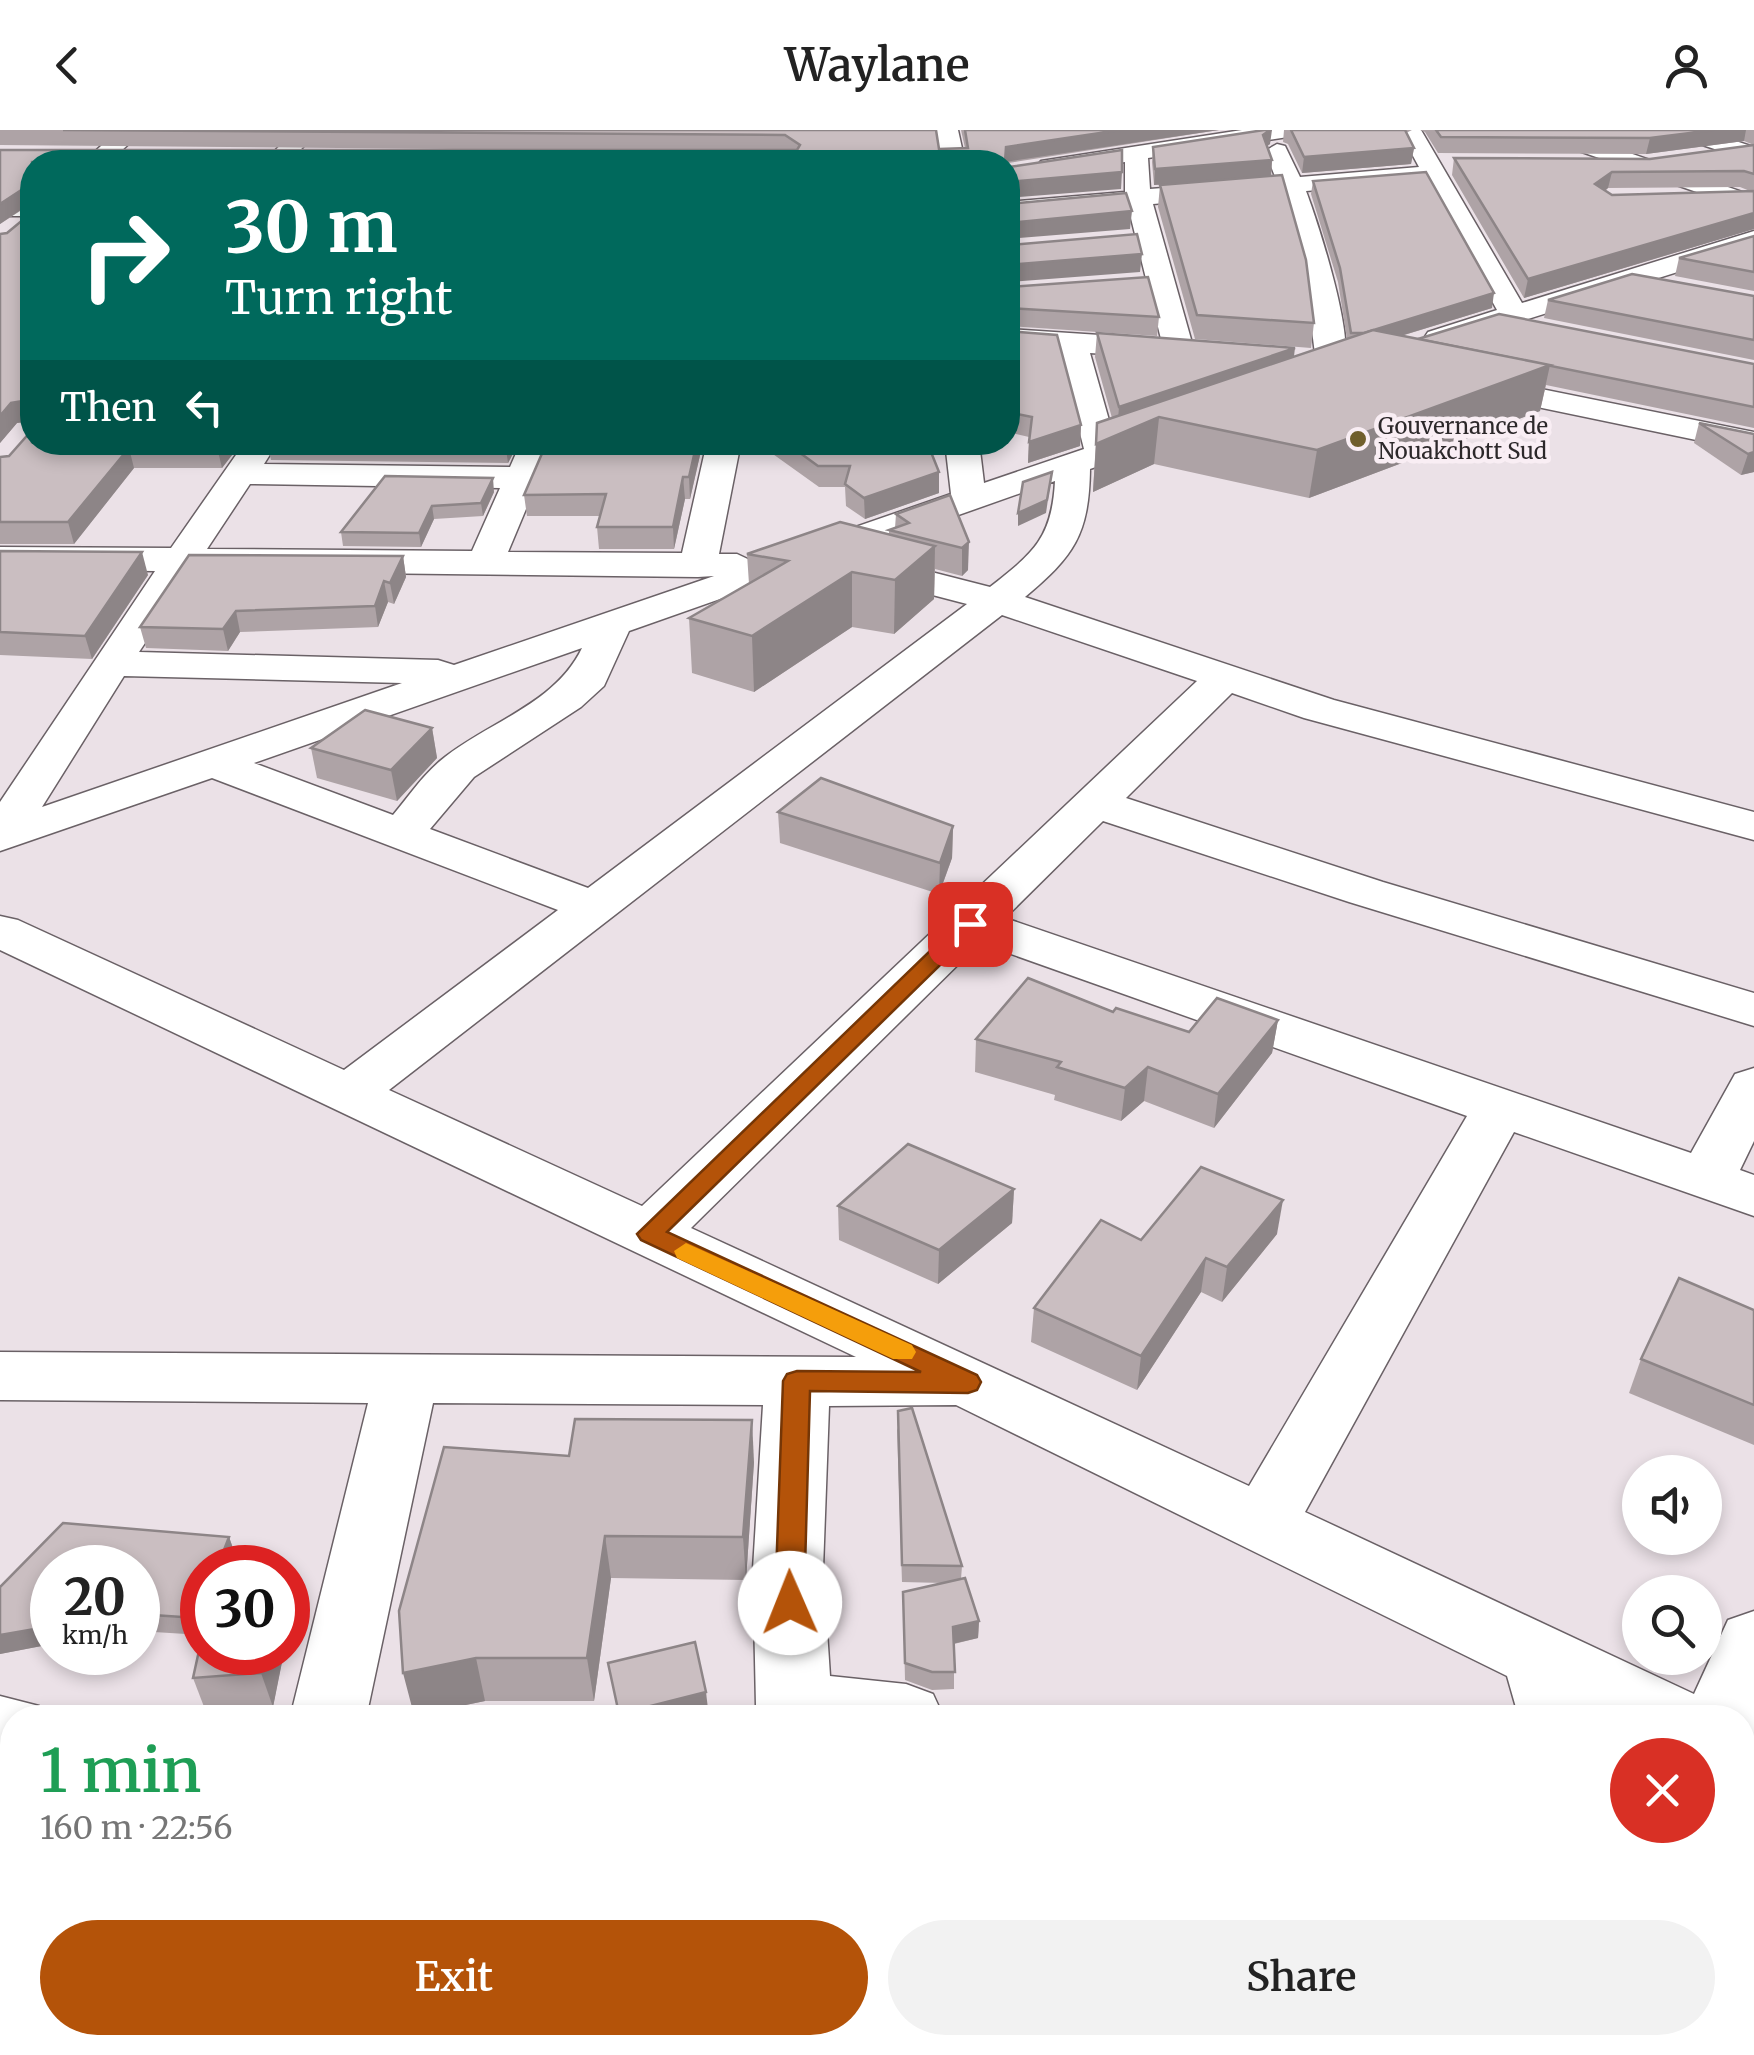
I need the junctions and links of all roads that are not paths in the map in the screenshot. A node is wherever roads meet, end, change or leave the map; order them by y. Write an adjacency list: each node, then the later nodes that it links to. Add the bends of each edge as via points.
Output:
1 (133, 130): 8 (street)
2 (308, 130): 9 (street)
3 (1410, 130): 14 (street)
4 (1541, 130): 13 (street)
5 (1680, 130): 10 (street)
6 (1274, 131): 7 (street); 16 (street)
7 (1131, 142): 15 (street); 17 (street)
8 (110, 150)
9 (284, 150)
10 (1749, 153): 13 (street)
11 (1467, 164): 14 (street)
12 (1566, 165): 13 (street)
13 (1646, 165): 21 (street)
14 (1429, 168): 16 (street); 19 (street)
15 (1026, 170)
16 (1288, 184): 17 (street); 31 (street, via 1331,331)
17 (1138, 196): 22 (street); 29 (street, via 1151,283)
18 (1665, 199): 21 (street)
19 (1448, 200): 20 (street); 24 (street)
20 (1483, 200)
21 (1747, 201)
22 (1020, 208)
23 (1750, 242): 24 (street)
24 (1505, 317): 25 (street); 28 (street)
25 (1551, 332)
26 (1020, 339): 27 (street)
27 (1072, 342): 29 (street); 39 (street)
28 (1402, 349)
29 (1179, 350): 30 (street)
30 (1210, 352)
31 (1312, 367)
32 (1442, 377): 34 (street)
33 (1195, 421): 39 (street)
34 (1754, 442)
35 (533, 455): 40 (street)
36 (721, 455): 46 (street)
37 (964, 455): 41 (street)
38 (251, 458): 40 (street); 44 (street)
39 (1087, 459): 41 (street); 47 (street, via 1067,533)
40 (523, 478): 45 (street)
41 (969, 500): 43 (street)
42 (0, 558): 44 (street)
43 (797, 559): 46 (street); 47 (street); 48 (street)
44 (182, 560): 45 (street); 49 (street)
45 (485, 563): 46 (street)
46 (698, 566)
47 (997, 600): 51 (street); 57 (street)
48 (613, 623): 50 (street); 55 (street, via 589,677 458,768)
49 (112, 663): 50 (street); 56 (street)
50 (470, 673): 52 (street)
51 (1224, 679): 53 (street); 54 (street)
52 (213, 763): 55 (street); 56 (street)
53 (1095, 803): 58 (street); 60 (street)
54 (1754, 826)
55 (401, 834): 57 (street)
56 (0, 837)
57 (594, 907): 62 (street)
58 (970, 924): 63 (street); 65 (street)
59 (0, 931): 62 (street)
60 (1754, 1010)
61 (1754, 1086): 64 (street)
62 (348, 1094): 65 (street)
63 (1500, 1108): 64 (street); 70 (street)
64 (1730, 1188)
65 (650, 1234): 69 (street)
66 (0, 1376): 67 (street)
67 (406, 1379): 68 (street); 73 (street)
68 (797, 1381): 69 (street); 74 (street, via 788,1569)
69 (968, 1382): 70 (street)
70 (1263, 1524): 72 (street)
71 (1754, 1642): 76 (street)
72 (1547, 1687): 75 (street)
73 (331, 1705)
74 (794, 1705)
75 (1616, 1705)
76 (1727, 1705)

